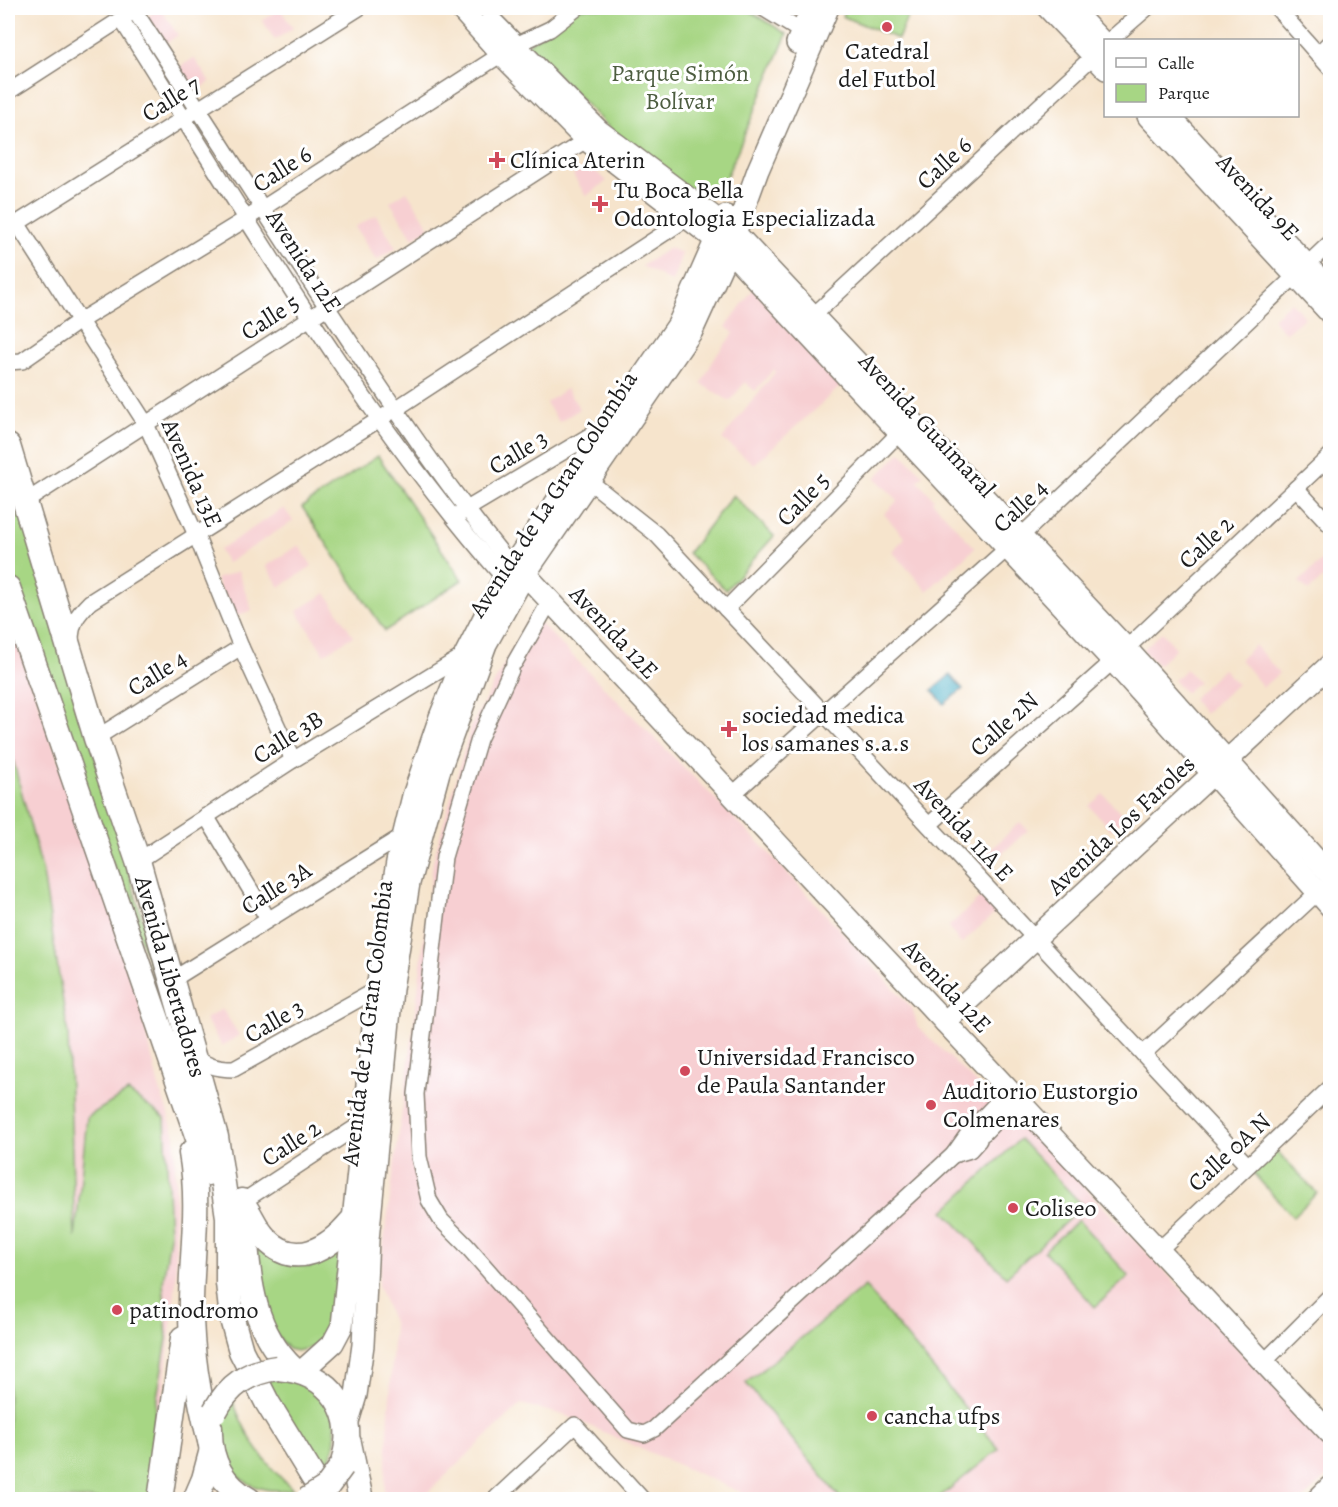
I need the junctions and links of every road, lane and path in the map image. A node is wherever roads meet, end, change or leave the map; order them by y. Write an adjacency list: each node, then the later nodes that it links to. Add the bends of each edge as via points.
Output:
1 (359, 8): 22 (street, Calle 7)
2 (460, 8): 17 (street, Avenida Guaimaral)
3 (478, 8): 17 (street, Avenida Guaimaral)
4 (578, 8): 17 (street, Calle 6, via 550,29)
5 (764, 8): 14 (street)
6 (812, 8): 14 (street, Avenida de La Gran Colombia)
7 (828, 8): 31 (street, Avenida de La Gran Colombia, via 759,170)
8 (1048, 8): 18 (street)
9 (1070, 8): 18 (street)
10 (1148, 8): 15 (street)
11 (1276, 8): 19 (street)
12 (136, 9): 13 (street); 22 (street, Avenida 12E)
13 (121, 19): 21 (street); 23 (street, Avenida 12E)
14 (801, 32): 31 (street, Avenida de La Gran Colombia)
15 (1111, 39)
16 (1330, 42): 19 (street)
17 (508, 50): 26 (street, Avenida Guaimaral); 27 (street, Calle 6)
18 (1103, 52): 37 (street, Calle 6)
19 (1318, 54): 20 (street)
20 (1330, 68)
21 (10, 89)
22 (198, 108): 23 (street, Calle 7); 27 (street, Avenida 12E)
23 (183, 117): 28 (street, Avenida 12E); 30 (street, Calle 7)
24 (1149, 117): 33 (street, Avenida 9E)
25 (1170, 117): 33 (street, Avenida 9E)
26 (592, 135): 29 (street, Avenida Guaimaral); 31 (street, Avenida Guaimaral); 35 (street, Calle 5)
27 (261, 209): 28 (street, Calle 6); 35 (street, Avenida 12E)
28 (246, 219): 38 (street, Avenida 12E); 39 (street, Calle 6)
29 (686, 219): 31 (street, Avenida Guaimaral); 41 (street)
30 (12, 226): 39 (street, Avenida 13E)
31 (726, 236): 37 (street, Avenida Guaimaral); 44 (street, Avenida de La Gran Colombia, via 678,325); 45 (street, Avenida Guaimaral); 48 (street, Avenida de La Gran Colombia, via 692,331)
32 (1330, 243): 33 (street, Calle 4)
33 (1301, 271): 34 (street, Avenida 9E); 36 (street, Avenida 9E); 55 (street, Calle 4)
34 (1330, 290)
35 (327, 307): 38 (street, Calle 5); 41 (street, Avenida 12E)
36 (1330, 314)
37 (813, 315): 45 (street, Avenida Guaimaral)
38 (310, 317): 42 (street, Avenida 12E); 43 (street, Calle 5)
39 (78, 322): 40 (street, Calle 6, via 22,361); 43 (street, Avenida 13E)
40 (8, 362)
41 (394, 410): 42 (street); 51 (street, Avenida 12E)
42 (380, 418): 52 (street, Avenida 12E); 54 (street)
43 (146, 424): 50 (street, Calle 5); 54 (street, Avenida 13E)
44 (608, 424): 51 (street, Calle 3); 56 (street, Avenida de La Gran Colombia)
45 (906, 426): 55 (street, Avenida Guaimaral); 59 (street, Calle 5)
46 (8, 446): 50 (main road, Avenida Libertadores)
47 (1330, 456): 49 (street, Calle 2)
48 (589, 481): 56 (street, Avenida de La Gran Colombia); 59 (street, Avenida 11A E, via 656,534)
49 (1296, 488): 53 (street); 62 (street, Calle 2)
50 (25, 502): 61 (main road, Avenida Libertadores)
51 (465, 510): 52 (street, Calle 3); 56 (street, Avenida 12E)
52 (451, 519): 56 (street, Avenida 12E)
53 (1330, 525)
54 (196, 535): 60 (street, Avenida 13E); 61 (street, via 77,614 71,626)
55 (1015, 542): 62 (street, Avenida Guaimaral); 66 (street, Calle 4)
56 (513, 573): 58 (street, Avenida 12E); 63 (street, Avenida de La Gran Colombia); 97 (street, Avenida de La Gran Colombia, via 439,772 409,883 389,1023 368,1240 363,1345)
57 (8, 588): 84 (main road, Avenida Libertadores)
58 (550, 600): 71 (street, Avenida 12E); 86 (street, via 479,739 444,856 416,1094 419,1157 429,1200 441,1220 628,1430 644,1434 654,1429 953,1155)
59 (726, 609): 66 (street, Avenida 11A E)
60 (241, 647): 67 (street, Calle 4); 68 (street, Avenida 13E)
61 (70, 653): 67 (main road, Avenida Libertadores)
62 (1120, 654): 69 (street, Avenida Guaimaral); 70 (street, Avenida Guaimaral); 73 (street, Calle 2N)
63 (465, 655): 68 (street, Calle 3B); 74 (street, Avenida de La Gran Colombia, via 413,795)
64 (1330, 665): 69 (street, Avenida Los Faroles)
65 (1330, 682): 69 (street, Avenida Los Faroles)
66 (824, 712): 71 (street, Calle 4); 73 (street, Avenida 11A E)
67 (96, 738): 75 (main road, Avenida Libertadores)
68 (293, 760): 72 (street, Calle 3B)
69 (1233, 764): 70 (street, Avenida Los Faroles); 76 (street, Avenida Guaimaral)
70 (1217, 778): 77 (street, Avenida Guaimaral); 79 (street, Avenida Los Faroles)
71 (732, 795): 82 (street, Avenida 12E)
72 (206, 816): 75 (street, Calle 3B); 78 (street)
73 (929, 825): 79 (street, Avenida 11A E)
74 (404, 835): 78 (street, Calle 3A); 81 (street, Avenida de La Gran Colombia)
75 (138, 861): 80 (main road, Avenida Libertadores)
76 (1330, 875)
77 (1326, 895): 83 (street)
78 (268, 919): 80 (street, Calle 3A)
79 (1040, 942): 82 (street, Avenida Los Faroles); 83 (street, Avenida 11A E)
80 (172, 980): 84 (main road, Avenida Libertadores)
81 (377, 989): 84 (street, Calle 3, via 234,1069); 87 (street, Avenida de La Gran Colombia)
82 (949, 1026): 86 (street, Avenida 12E)
83 (1143, 1054): 89 (street, Avenida 11A E)
84 (183, 1061): 88 (main road, Avenida Libertadores); 93 (main road, via 195,1178); 104 (main road, Avenida Libertadores, via 210,1185 218,1323 227,1357)
85 (1330, 1088): 89 (street, Calle 0A N)
86 (1013, 1095): 92 (street, Avenida 12E)
87 (364, 1122): 90 (street, Calle 2); 91 (street, Avenida de La Gran Colombia)
88 (216, 1137): 90 (main road, via 230,1163); 105 (main road, Avenida Libertadores, via 228,1218 232,1319 242,1351 267,1402)
89 (1247, 1165): 92 (street, Calle 0A N)
90 (242, 1202): 91 (main road, via 266,1239 294,1254 326,1247); 96 (main road, via 257,1316 271,1346)
91 (351, 1222): 96 (street, Avenida de La Gran Colombia, via 342,1326 333,1343)
92 (1159, 1250): 95 (street, Avenida 12E)
93 (193, 1273): 99 (main road, via 194,1358); 101 (main road)
94 (1330, 1296): 95 (street)
95 (1264, 1362): 98 (street, Avenida 12E)
96 (290, 1369): 97 (main road, via 324,1384 335,1396); 99 (main road, bridge, via 261,1370 240,1380 223,1396 215,1411)
97 (348, 1432): 104 (main road, bridge, via 342,1466 326,1488); 106 (main road)
98 (1330, 1433)
99 (210, 1447): 102 (main road); 103 (main road, via 221,1476)
100 (1330, 1487): 109 (street)
101 (160, 1500)
102 (195, 1500)
103 (249, 1500)
104 (309, 1500)
105 (327, 1500)
106 (361, 1500)
107 (494, 1500): 108 (street, via 575,1425)
108 (643, 1500)
109 (1317, 1500)

